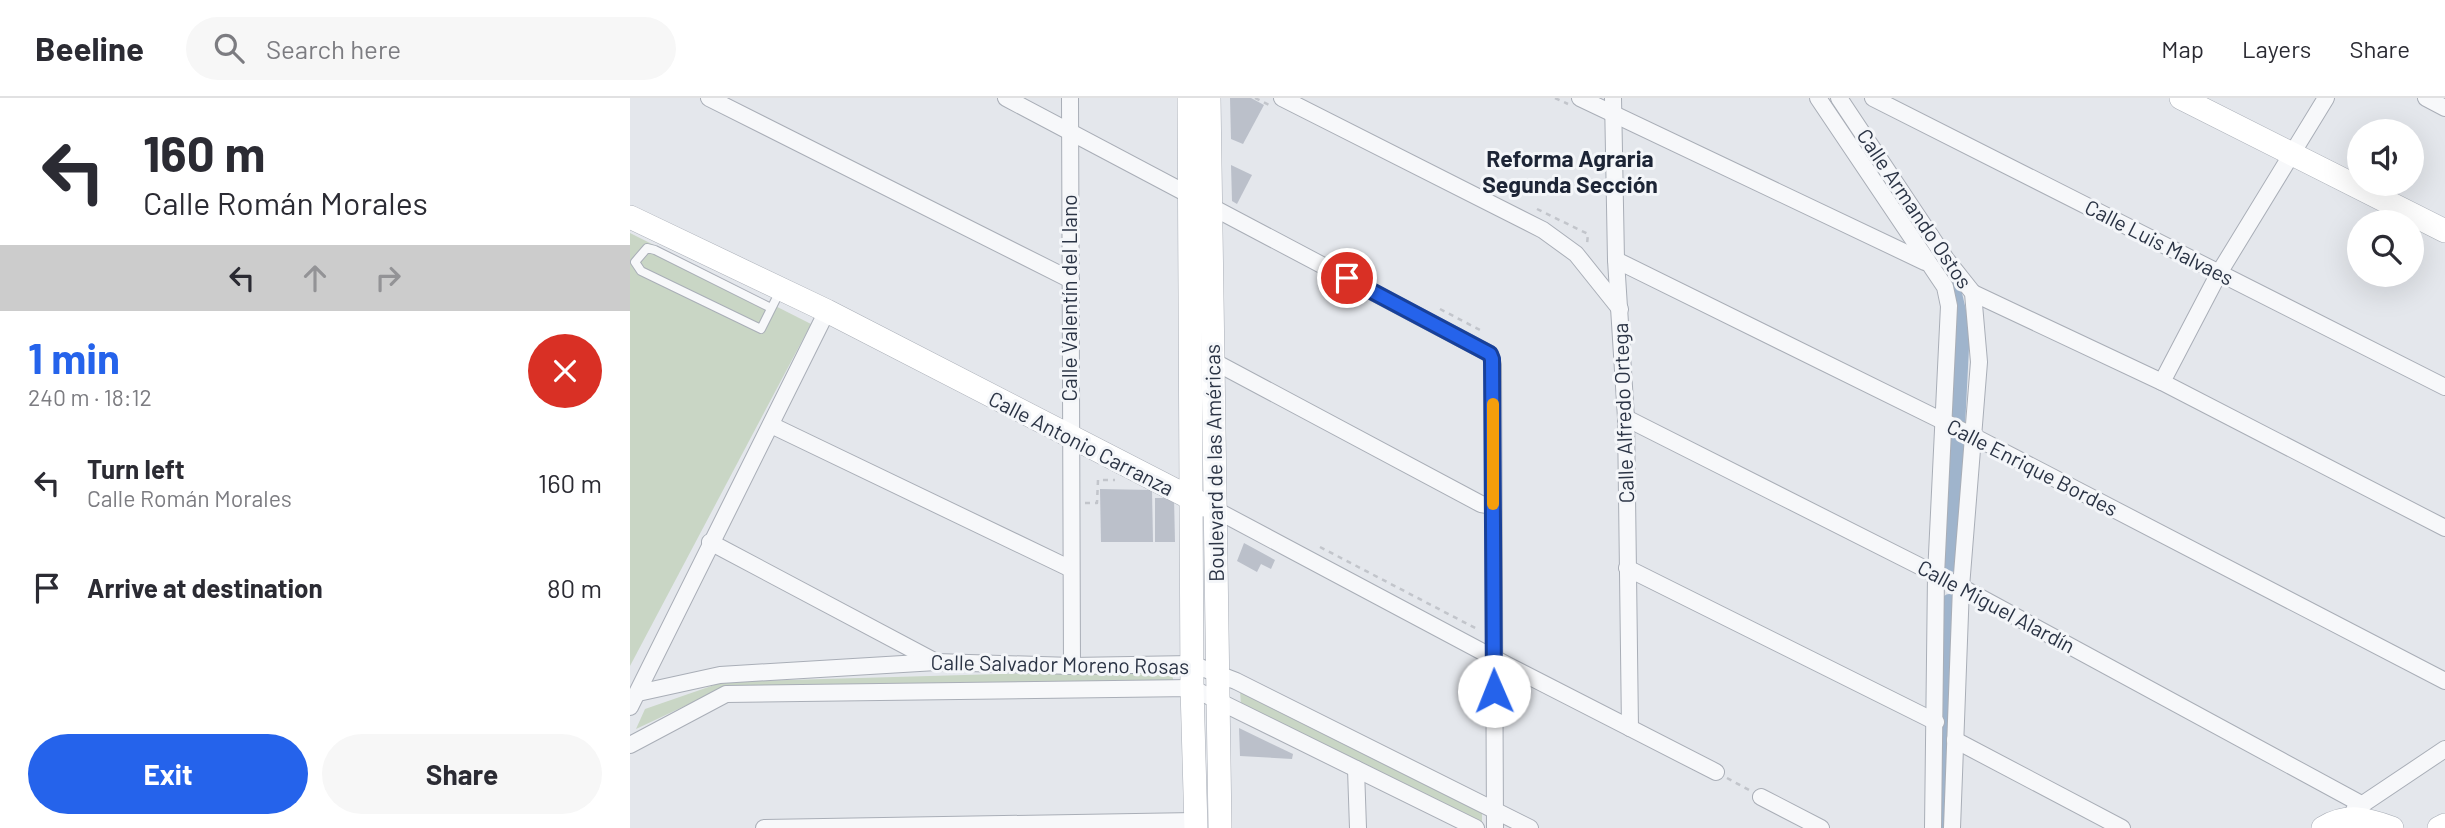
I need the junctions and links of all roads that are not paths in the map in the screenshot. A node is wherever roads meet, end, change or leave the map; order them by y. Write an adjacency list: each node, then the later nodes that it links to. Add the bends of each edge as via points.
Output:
1 (709, 98): 28 (street)
2 (1006, 98): 19 (street)
3 (1070, 98): 19 (street, Calle Valentín del Llano)
4 (1189, 98): 21 (main road, Boulevard de las Américas)
5 (1209, 98): 22 (main road, Boulevard de las Américas)
6 (1282, 98): 31 (street, via 1543,230 1576,254)
7 (1580, 98): 16 (street)
8 (1613, 98): 16 (street, Calle Alfredo Ortega)
9 (1818, 98): 18 (street, Calle Armando Ostos)
10 (1839, 98): 17 (street, Calle Armando Ostos)
11 (1873, 98): 27 (street, Calle Luis Malvaes)
12 (2181, 98): 20 (main road)
13 (2326, 98): 20 (street)
14 (2426, 98): 15 (street)
15 (2445, 108)
16 (1615, 116): 25 (street, Calle Alfredo Ortega); 26 (street)
17 (1851, 116): 18 (street); 29 (street, Calle Armando Ostos)
18 (1837, 126): 26 (street, Calle Armando Ostos)
19 (1070, 131): 21 (street); 28 (street, Calle Valentín del Llano)
20 (2294, 155): 24 (main road); 27 (street)
21 (1190, 196): 22 (street); 41 (main road, Boulevard de las Américas)
22 (1212, 208): 33 (main road, Boulevard de las Américas); 42 (street, via 1490,354)
23 (630, 218): 30 (main road, Calle Antonio Carranza)
24 (2445, 232)
25 (1615, 260): 31 (street, Calle Alfredo Ortega); 37 (street, Calle Enrique Bordes)
26 (1927, 263): 37 (street, Calle Armando Ostos, via 1945,287 1950,306)
27 (2219, 273): 34 (street); 35 (street, Calle Luis Malvaes)
28 (1071, 280): 40 (street, Calle Valentín del Llano)
29 (1973, 293): 34 (street); 39 (street, Calle Armando Ostos, via 1979,362)
30 (776, 298): 30 (lane, via 761,329 640,271 635,262 641,251 655,250); 32 (main road, Calle Antonio Carranza)
31 (1620, 309): 36 (street, Calle Alfredo Ortega)
32 (827, 311): 38 (street); 40 (main road, Calle Antonio Carranza)
33 (1213, 361): 42 (street); 43 (main road, Boulevard de las Américas)
34 (2162, 382): 44 (street)
35 (2445, 387)
36 (1626, 418): 46 (street, Calle Alfredo Ortega); 48 (street, Calle Miguel Alardín)
37 (1943, 423): 39 (street, Calle Enrique Bordes); 48 (street, Calle Armando Ostos)
38 (771, 425): 45 (street); 47 (street)
39 (1973, 436): 49 (street, Calle Armando Ostos); 55 (street, Calle Enrique Bordes)
40 (1069, 439): 41 (main road, Calle Antonio Carranza); 47 (street, Calle Valentín del Llano)
41 (1193, 501): 43 (main road, Calle Antonio Carranza); 52 (main road, Boulevard de las Américas)
42 (1493, 506): 50 (street)
43 (1216, 510): 50 (street, Calle Antonio Carranza); 54 (main road, Boulevard de las Américas)
44 (2445, 528)
45 (710, 542): 51 (street); 58 (street)
46 (1627, 568): 59 (street); 60 (street, Calle Alfredo Ortega)
47 (1071, 569): 53 (street, Calle Valentín del Llano)
48 (1936, 575): 49 (street, Calle Miguel Alardín); 59 (street, Calle Armando Ostos)
49 (1961, 587): 61 (street, Calle Armando Ostos); 67 (street, Calle Miguel Alardín)
50 (1494, 659): 60 (street, Calle Antonio Carranza); 68 (street)
51 (936, 662): 53 (street, Calle Salvador Moreno Rosas); 58 (street, Calle Salvador Moreno Rosas, via 720,675)
52 (1192, 664): 53 (street, Calle Salvador Moreno Rosas); 54 (street, Calle Salvador Moreno Rosas); 56 (main road, Boulevard de las Américas)
53 (1072, 666)
54 (1217, 673): 57 (main road, Boulevard de las Américas); 68 (street, Calle Salvador Moreno Rosas)
55 (2445, 681)
56 (1192, 688): 57 (street, Calle Salvador Moreno Rosas); 62 (street, Calle Salvador Moreno Rosas, via 726,694); 71 (main road, Boulevard de las Américas)
57 (1217, 698): 64 (street, Calle Salvador Moreno Rosas); 74 (main road, Boulevard de las Américas)
58 (634, 700)
59 (1936, 722): 80 (street, Calle Armando Ostos)
60 (1630, 728): 65 (street, Calle Antonio Carranza)
61 (1955, 740): 81 (street, Calle Armando Ostos); 82 (street)
62 (630, 745)
63 (2445, 749): 67 (street)
64 (1356, 769): 75 (street); 76 (street, Calle Salvador Moreno Rosas)
65 (1716, 772)
66 (1761, 797): 69 (street)
67 (2363, 805): 70 (street)
68 (1495, 809): 77 (street); 78 (street, Calle Salvador Moreno Rosas)
69 (1787, 820): 79 (street)
70 (2332, 823): 83 (main road, via 2362,818)
71 (1196, 825): 73 (street)
72 (2445, 825): 84 (main road)
73 (764, 828)
74 (1220, 828)
75 (1358, 828)
76 (1476, 828)
77 (1495, 828)
78 (1531, 828)
79 (1821, 828)
80 (1933, 828)
81 (1952, 828)
82 (2122, 828)
83 (2392, 828)
84 (2439, 828)

